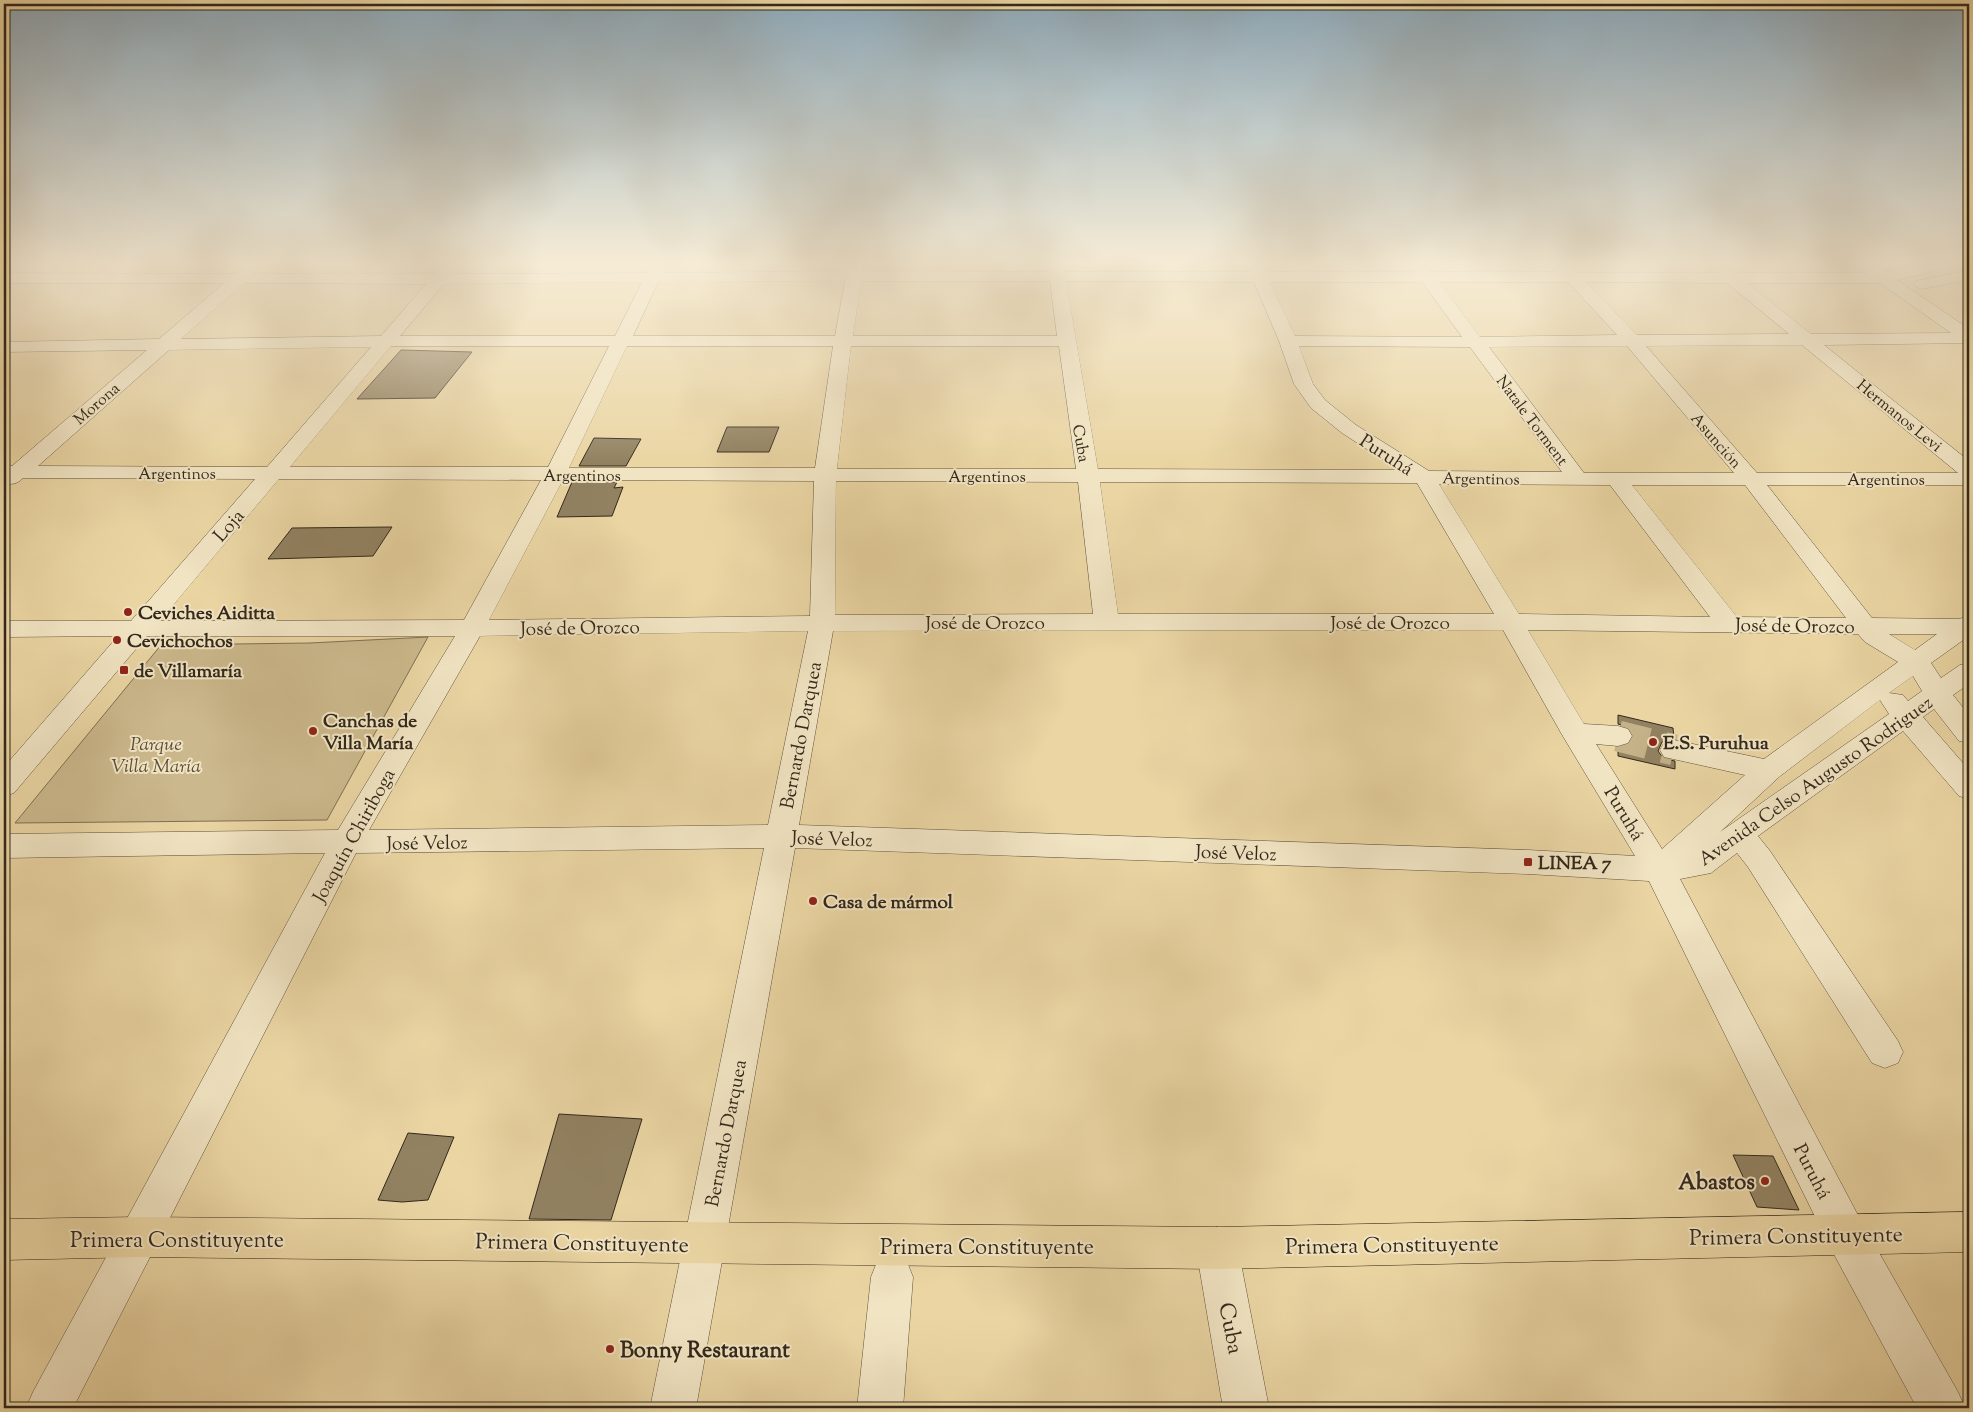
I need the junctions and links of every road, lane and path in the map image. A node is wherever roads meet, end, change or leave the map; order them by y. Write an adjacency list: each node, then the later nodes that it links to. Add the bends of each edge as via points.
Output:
1 (179, 330): 20 (street, Morona)
2 (396, 330): 13 (street, Loja)
3 (626, 330): 14 (street, Joaquín Chiriboga)
4 (845, 330): 18 (street, Bernardo Darquea)
5 (1064, 330): 15 (street, Cuba)
6 (1283, 330): 16 (street, Puruhá)
7 (1466, 330): 19 (street, Natale Torment)
8 (1622, 330): 17 (street, Asunción)
9 (1795, 330): 12 (street, Hermanos Levi)
10 (1959, 330): 11 (street)
11 (1969, 338): 12 (street)
12 (1807, 340): 17 (street); 22 (street, Hermanos Levi)
13 (386, 341): 14 (street); 20 (street); 23 (street, Loja)
14 (621, 341): 18 (street); 24 (street, Joaquín Chiriboga)
15 (1065, 341): 18 (street); 27 (street, Cuba)
16 (1288, 341): 19 (street); 28 (street, Puruhá, via 1304,384 1318,404 1349,429)
17 (1632, 341): 19 (street); 29 (street, Asunción)
18 (843, 342): 26 (street, Bernardo Darquea)
19 (1475, 342): 30 (street, Natale Torment)
20 (164, 343): 21 (street); 25 (street, Morona)
21 (4, 347)
22 (1969, 472)
23 (274, 473): 24 (street, Argentinos); 25 (street, Argentinos); 40 (street, Loja)
24 (555, 475): 26 (street, Argentinos); 38 (street, Joaquín Chiriboga)
25 (8, 476)
26 (825, 476): 27 (street, Argentinos); 35 (street, Bernardo Darquea)
27 (1088, 476): 28 (street, Argentinos); 33 (street, Cuba)
28 (1424, 477): 30 (street, Argentinos); 34 (street, Puruhá)
29 (1750, 478): 31 (street, Argentinos); 32 (street, Argentinos); 41 (street, Asunción)
30 (1578, 479): 31 (street, Argentinos)
31 (1616, 479): 36 (street)
32 (1969, 479)
33 (1107, 622): 34 (street, José de Orozco); 35 (street, José de Orozco)
34 (1511, 622): 36 (street, José de Orozco); 47 (street, Puruhá)
35 (822, 623): 38 (street, José de Orozco); 55 (street, Bernardo Darquea)
36 (1729, 624): 41 (street, José de Orozco)
37 (1968, 625): 41 (street, José de Orozco); 42 (street, Avenida Celso Augusto Rodriguez)
38 (472, 628): 40 (street, José de Orozco); 56 (street, Joaquín Chiriboga)
39 (4, 629): 40 (street, José de Orozco)
40 (138, 629): 52 (street, Loja)
41 (1869, 631): 42 (street, Asunción); 44 (street, Asunción)
42 (1917, 662): 44 (street, Avenida Celso Augusto Rodriguez); 45 (street, Asunción)
43 (1969, 671): 45 (street, Avenida Celso Augusto Rodriguez)
44 (1881, 686): 46 (street); 51 (street, Avenida Celso Augusto Rodriguez)
45 (1937, 694): 46 (street, Avenida Celso Augusto Rodriguez); 48 (street, Asunción)
46 (1905, 716): 53 (street); 54 (street, Avenida Celso Augusto Rodriguez)
47 (1575, 732): 49 (street); 58 (street, Puruhá)
48 (1969, 734)
49 (1618, 736)
50 (1674, 750): 51 (street)
51 (1769, 770): 58 (street, Avenida Celso Augusto Rodriguez)
52 (4, 786)
53 (1969, 789)
54 (1739, 834): 58 (street, Avenida Celso Augusto Rodriguez, via 1700,865); 59 (street, via 1759,859)
55 (780, 836): 56 (street, José Veloz); 58 (street, José Veloz, via 1528,862); 64 (street, Bernardo Darquea)
56 (346, 843): 57 (street, José Veloz); 62 (street, Joaquín Chiriboga)
57 (4, 846)
58 (1659, 870): 61 (street, Puruhá)
59 (1885, 1052)
60 (1969, 1232): 61 (main road, Primera Constituyente)
61 (1845, 1234): 65 (main road, Primera Constituyente); 71 (street, Puruhá)
62 (140, 1237): 63 (main road, Primera Constituyente); 64 (main road, Primera Constituyente); 67 (street, Joaquín Chiriboga)
63 (4, 1240)
64 (704, 1244): 65 (main road, Primera Constituyente); 68 (street, Bernardo Darquea)
65 (1217, 1248): 70 (street, Cuba)
66 (892, 1278): 69 (street)
67 (49, 1408)
68 (673, 1408)
69 (880, 1408)
70 (1246, 1408)
71 (1942, 1408)

